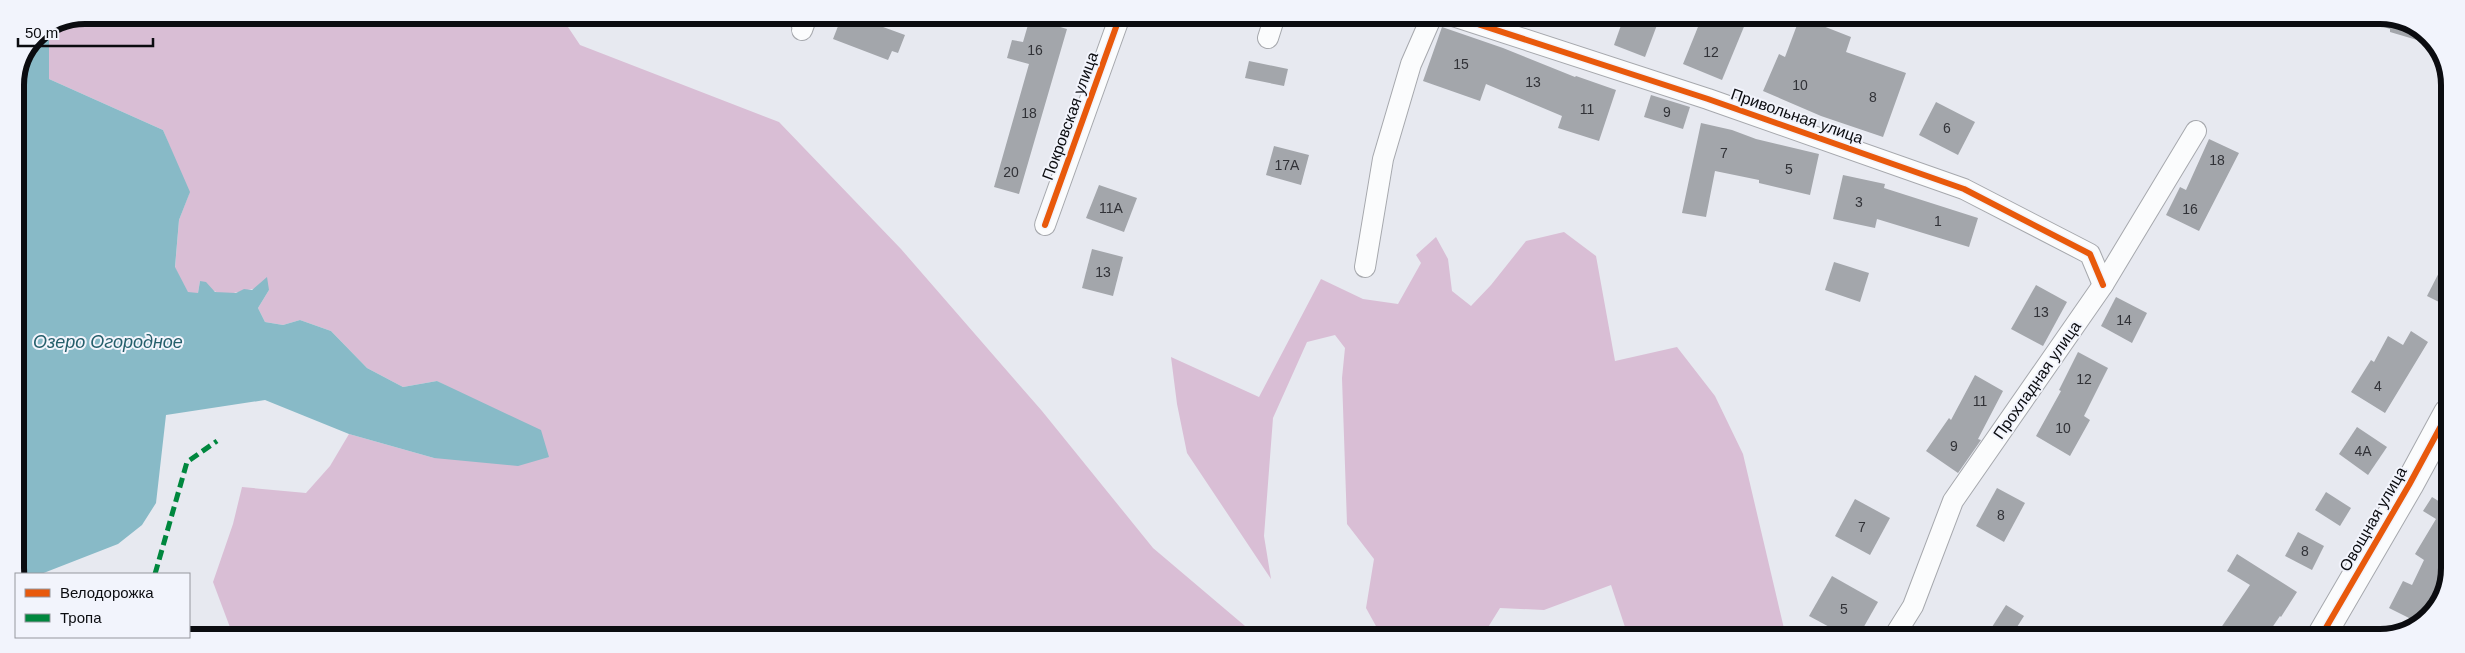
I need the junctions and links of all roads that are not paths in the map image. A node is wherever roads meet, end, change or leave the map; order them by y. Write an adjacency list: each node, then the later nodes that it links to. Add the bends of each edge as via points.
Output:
1 (1117, 24): 7 (street, Покровская улица)
2 (1273, 24): 5 (street)
3 (1428, 24): 8 (street, via 1411,64 1383,159)
4 (1478, 24): 9 (street, Привольная улица, via 1708,99 1964,189 2090,254)
5 (1268, 38)
6 (2196, 131): 9 (street, Прохладная улица)
7 (1045, 225)
8 (1366, 267)
9 (2102, 285): 11 (street, Прохладная улица, via 1953,501 1913,606)
10 (2441, 426): 12 (street, Овощная улица)
11 (1899, 629)
12 (2325, 629)

